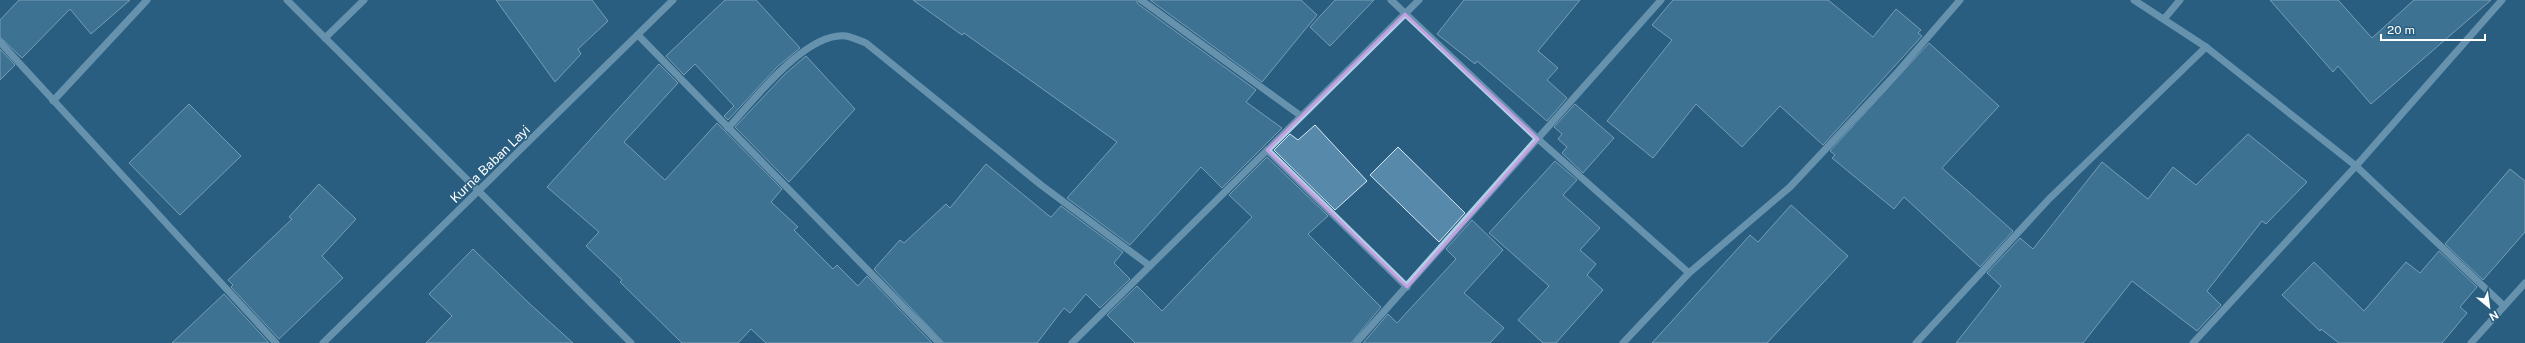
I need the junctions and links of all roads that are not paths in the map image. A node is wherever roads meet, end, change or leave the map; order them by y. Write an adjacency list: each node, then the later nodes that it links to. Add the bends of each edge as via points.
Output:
1 (147, 0): 19 (street)
2 (287, 0): 16 (street)
3 (364, 0): 16 (street)
4 (673, 0): 15 (street, Kurna Baban Layi)
5 (1141, 0): 20 (street)
6 (1391, 0): 13 (street)
7 (1418, 0): 13 (street)
8 (1661, 0): 22 (street)
9 (1960, 0): 27 (street, via 1895,75 1790,187)
10 (2134, 0): 14 (street)
11 (2180, 0): 14 (street)
12 (2502, 0): 24 (street)
13 (1406, 14): 20 (street); 22 (street)
14 (2164, 19): 18 (street)
15 (638, 35): 21 (street); 25 (street, Kurna Baban Layi)
16 (325, 38): 25 (street)
17 (0, 42): 19 (street)
18 (2206, 47): 24 (street); 38 (street, via 2049,199)
19 (53, 101): 31 (street)
20 (1301, 116): 23 (street)
21 (728, 128): 26 (street, via 791,59 826,39 845,36 866,43 1041,185); 34 (street)
22 (1538, 138): 27 (street); 29 (street)
23 (1267, 150): 26 (street); 29 (street)
24 (2356, 166): 30 (street); 39 (street)
25 (480, 190): 32 (street, Kurna Baban Layi); 33 (street)
26 (1150, 266): 35 (street)
27 (1689, 273): 37 (street)
28 (2525, 283): 30 (street)
29 (1407, 287): 36 (street)
30 (2504, 306): 40 (street)
31 (276, 343)
32 (323, 343)
33 (631, 343)
34 (939, 343)
35 (1072, 343)
36 (1356, 343)
37 (1623, 343)
38 (1916, 343)
39 (2193, 343)
40 (2471, 343)

